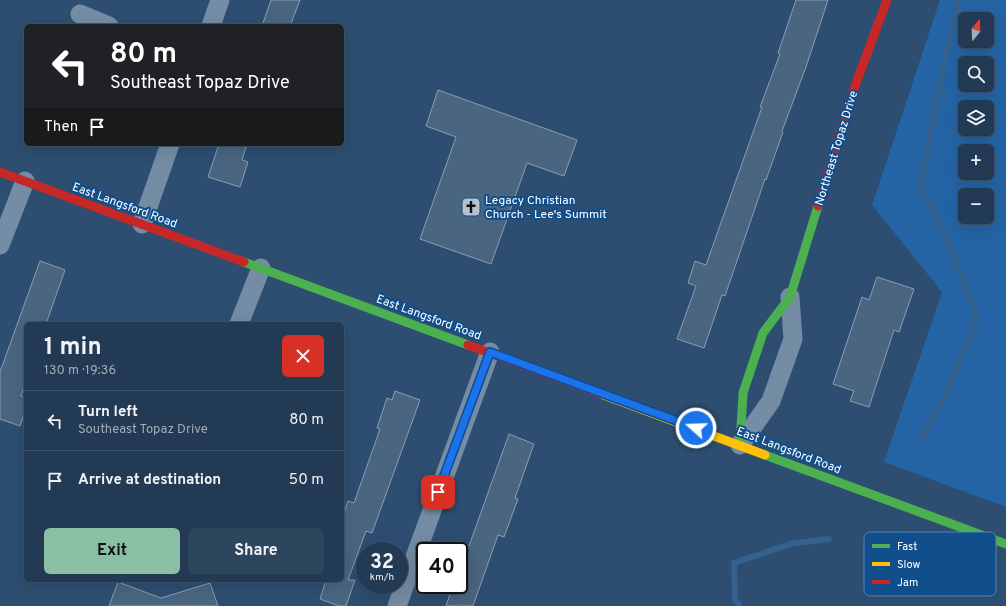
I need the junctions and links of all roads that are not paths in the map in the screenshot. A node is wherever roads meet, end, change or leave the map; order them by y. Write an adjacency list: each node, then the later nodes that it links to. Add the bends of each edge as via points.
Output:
1 (220, 0): 5 (street)
2 (887, 0): 12 (street, Northeast Topaz Drive, via 856,83)
3 (80, 14): 4 (street)
4 (104, 24)
5 (212, 24)
6 (169, 146): 9 (street)
7 (0, 172): 8 (street, East Langsford Road)
8 (25, 181): 9 (street, East Langsford Road); 10 (street)
9 (142, 224): 11 (street, East Langsford Road)
10 (0, 245)
11 (261, 268): 13 (street); 14 (street, East Langsford Road)
12 (790, 297): 15 (street, Northeast Topaz Drive, via 763,333 743,392); 15 (street, Northeast Topaz Drive, via 794,339 771,401)
13 (240, 322)
14 (490, 352): 15 (street, East Langsford Road); 19 (street)
15 (740, 445): 16 (street, East Langsford Road)
16 (974, 532)
17 (996, 540): 18 (street, East Langsford Road)
18 (1006, 544)
19 (397, 606)

